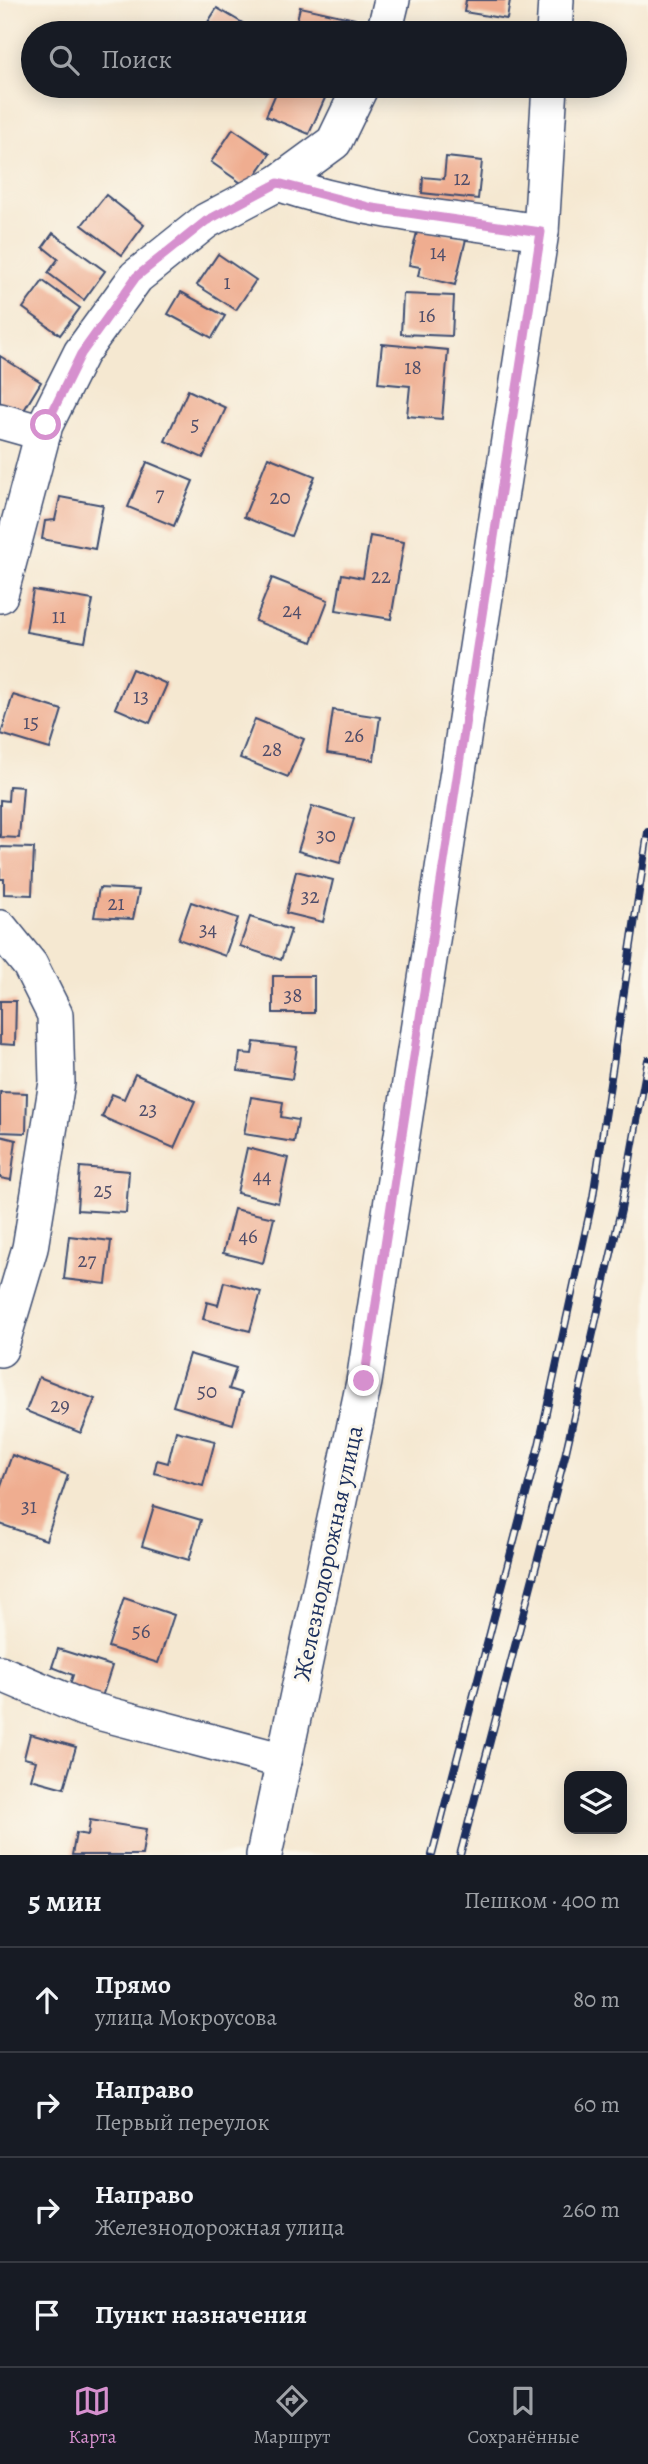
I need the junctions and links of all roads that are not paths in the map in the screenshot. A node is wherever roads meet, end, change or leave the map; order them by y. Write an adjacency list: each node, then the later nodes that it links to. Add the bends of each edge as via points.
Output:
1 (392, 0): 3 (street)
2 (555, 0): 4 (street)
3 (387, 21)
4 (554, 21)
5 (355, 98): 7 (street, via 334,142)
6 (549, 98): 8 (street, Железнодорожная улица)
7 (278, 183): 8 (street, via 373,208); 10 (street, via 206,221 136,277 81,354)
8 (541, 232): 15 (street, Железнодорожная улица, via 364,1381)
9 (0, 421): 10 (street)
10 (43, 433): 11 (street)
11 (0, 595)
12 (0, 928): 13 (street, via 30,965 55,1014 57,1082 30,1248)
13 (0, 1349)
14 (0, 1674): 15 (street, via 83,1708)
15 (284, 1761): 16 (street, Железнодорожная улица)
16 (264, 1855)

